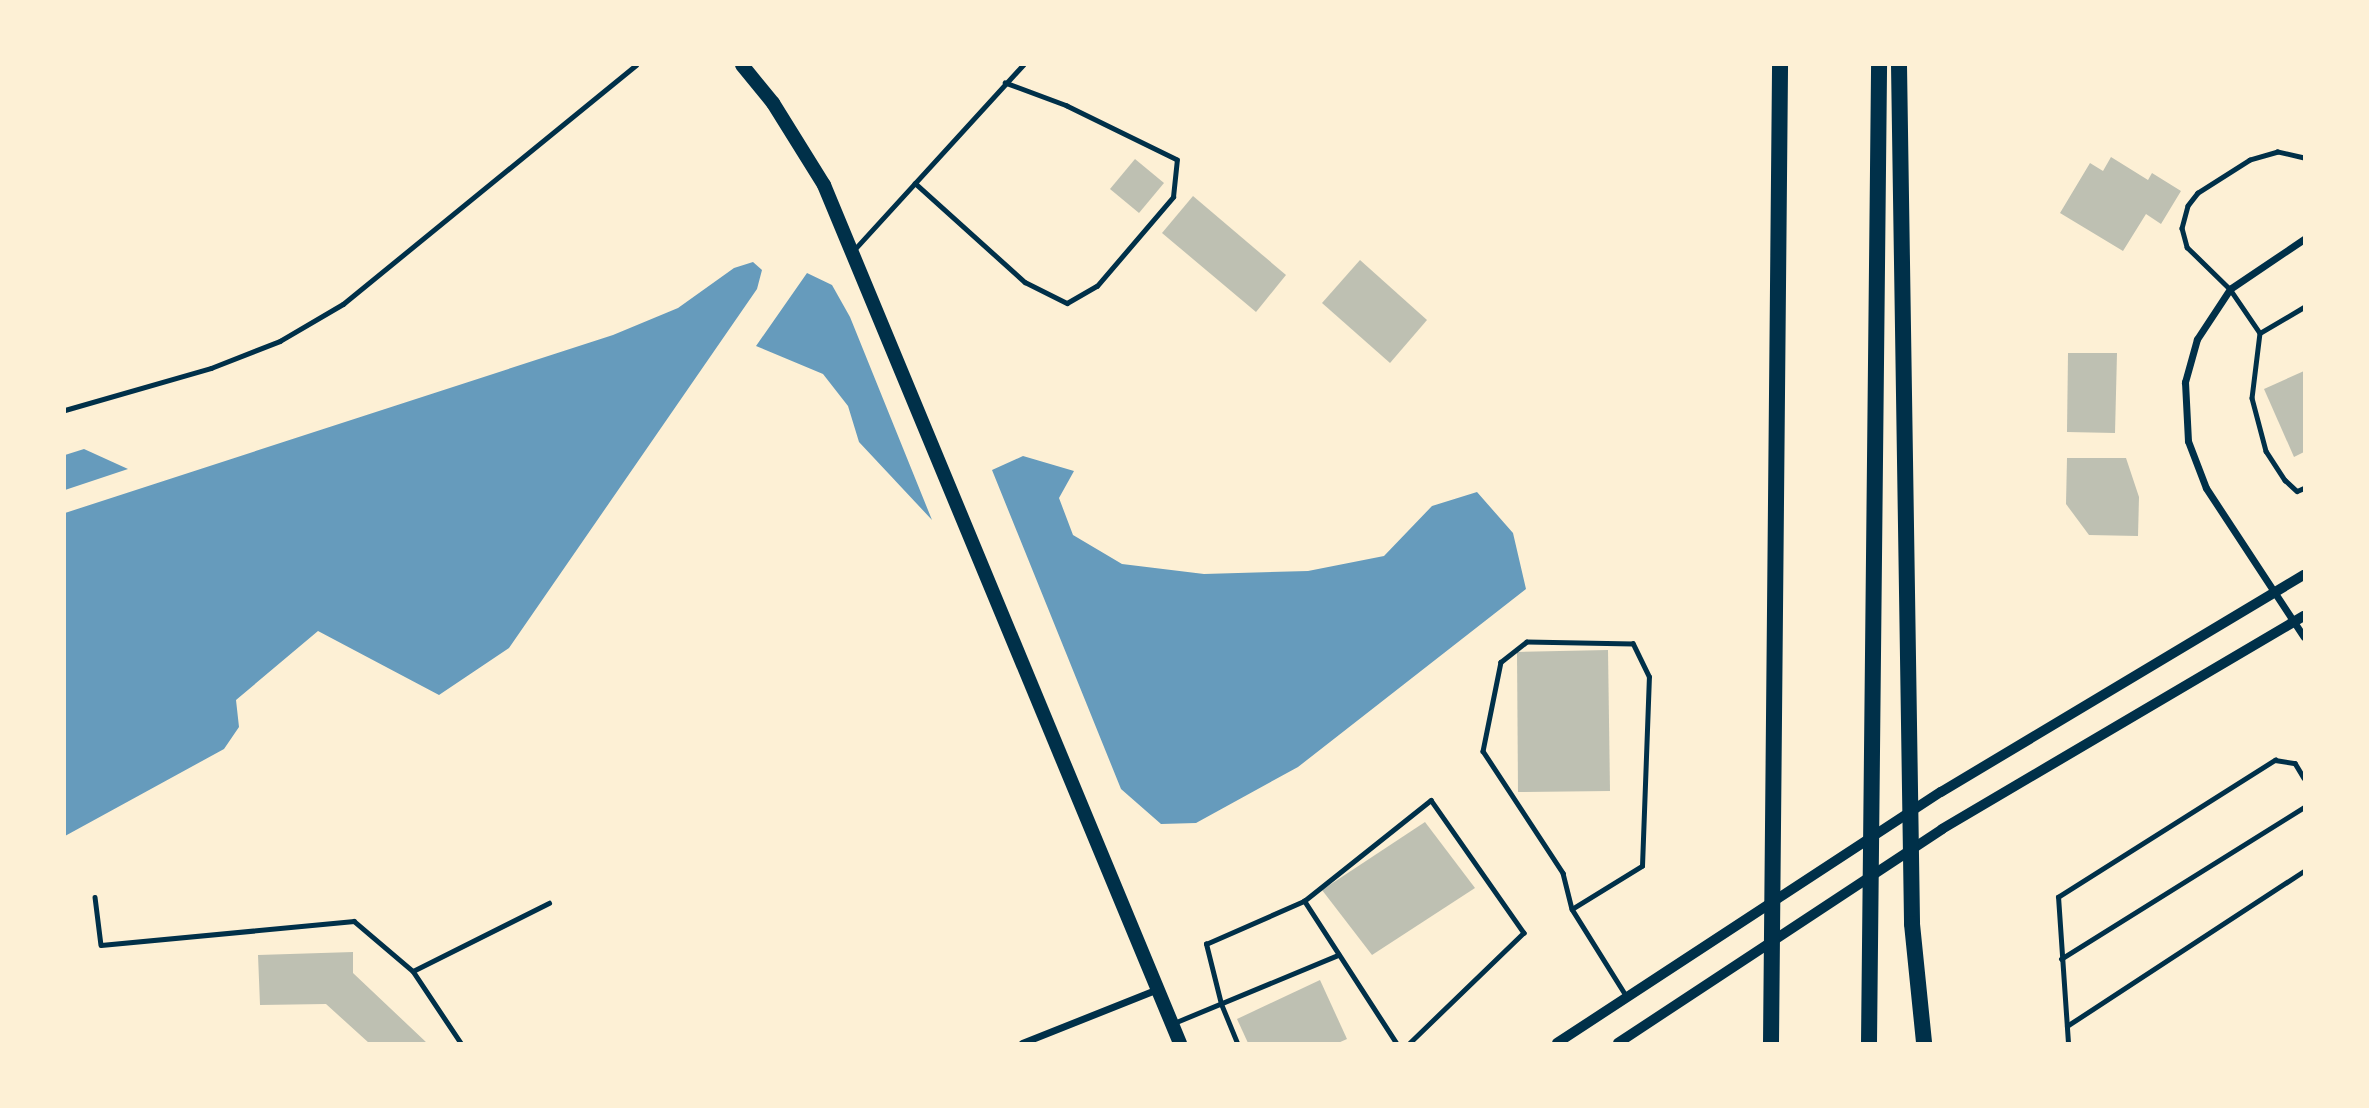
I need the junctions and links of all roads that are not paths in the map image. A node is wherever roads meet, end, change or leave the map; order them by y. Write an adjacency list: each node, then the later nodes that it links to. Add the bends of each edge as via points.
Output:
1 (636, 65): 15 (lane, via 343,303 280,341 211,368)
2 (743, 65): 11 (main road, via 773,103 824,185)
3 (1023, 65): 7 (lane)
4 (1780, 65): 44 (highway)
5 (1879, 65): 45 (highway)
6 (1899, 65): 46 (highway, via 1912,924)
7 (1006, 83): 9 (lane); 9 (lane, via 1066,106 1177,160 1173,197 1097,286 1067,303 1025,282)
8 (2304, 158): 12 (lane, via 2278,152 2250,160 2198,193 2188,206 2182,228 2187,247)
9 (915, 183): 11 (lane)
10 (2304, 239): 12 (street)
11 (851, 253): 31 (main road)
12 (2230, 289): 14 (lane); 18 (street, via 2197,339 2185,382 2188,441 2206,488)
13 (2304, 307): 14 (lane)
14 (2260, 333): 16 (lane, via 2252,398 2266,451 2285,481 2297,491)
15 (65, 410)
16 (2304, 488)
17 (2304, 575): 18 (street)
18 (2275, 591): 19 (street); 32 (street, via 1941,792)
19 (2300, 619): 20 (street); 43 (street, via 1942,829)
20 (2304, 637)
21 (2304, 778): 29 (lane, via 2295,763 2274,760 2066,890 2056,907)
22 (2304, 807): 29 (lane)
23 (2304, 872): 35 (lane)
24 (95, 897): 30 (lane, via 101,945 354,921)
25 (1304, 901): 28 (lane); 33 (lane, via 1206,944); 41 (lane, via 1432,800 1524,933)
26 (549, 903): 30 (lane)
27 (1572, 909): 27 (lane, via 1563,873 1483,751 1501,662 1527,642 1633,643 1648,677 1642,866); 32 (lane)
28 (1338, 955): 33 (lane); 40 (lane)
29 (2061, 959): 35 (lane)
30 (413, 971): 36 (lane)
31 (1158, 989): 34 (main road); 37 (street)
32 (1627, 998): 42 (street)
33 (1221, 1004): 34 (lane); 39 (lane)
34 (1172, 1024): 38 (main road)
35 (2067, 1026): 47 (lane)
36 (461, 1043)
37 (1022, 1043)
38 (1180, 1043)
39 (1237, 1043)
40 (1396, 1043)
41 (1410, 1043)
42 (1558, 1043)
43 (1618, 1043)
44 (1771, 1043)
45 (1869, 1043)
46 (1924, 1043)
47 (2068, 1043)

